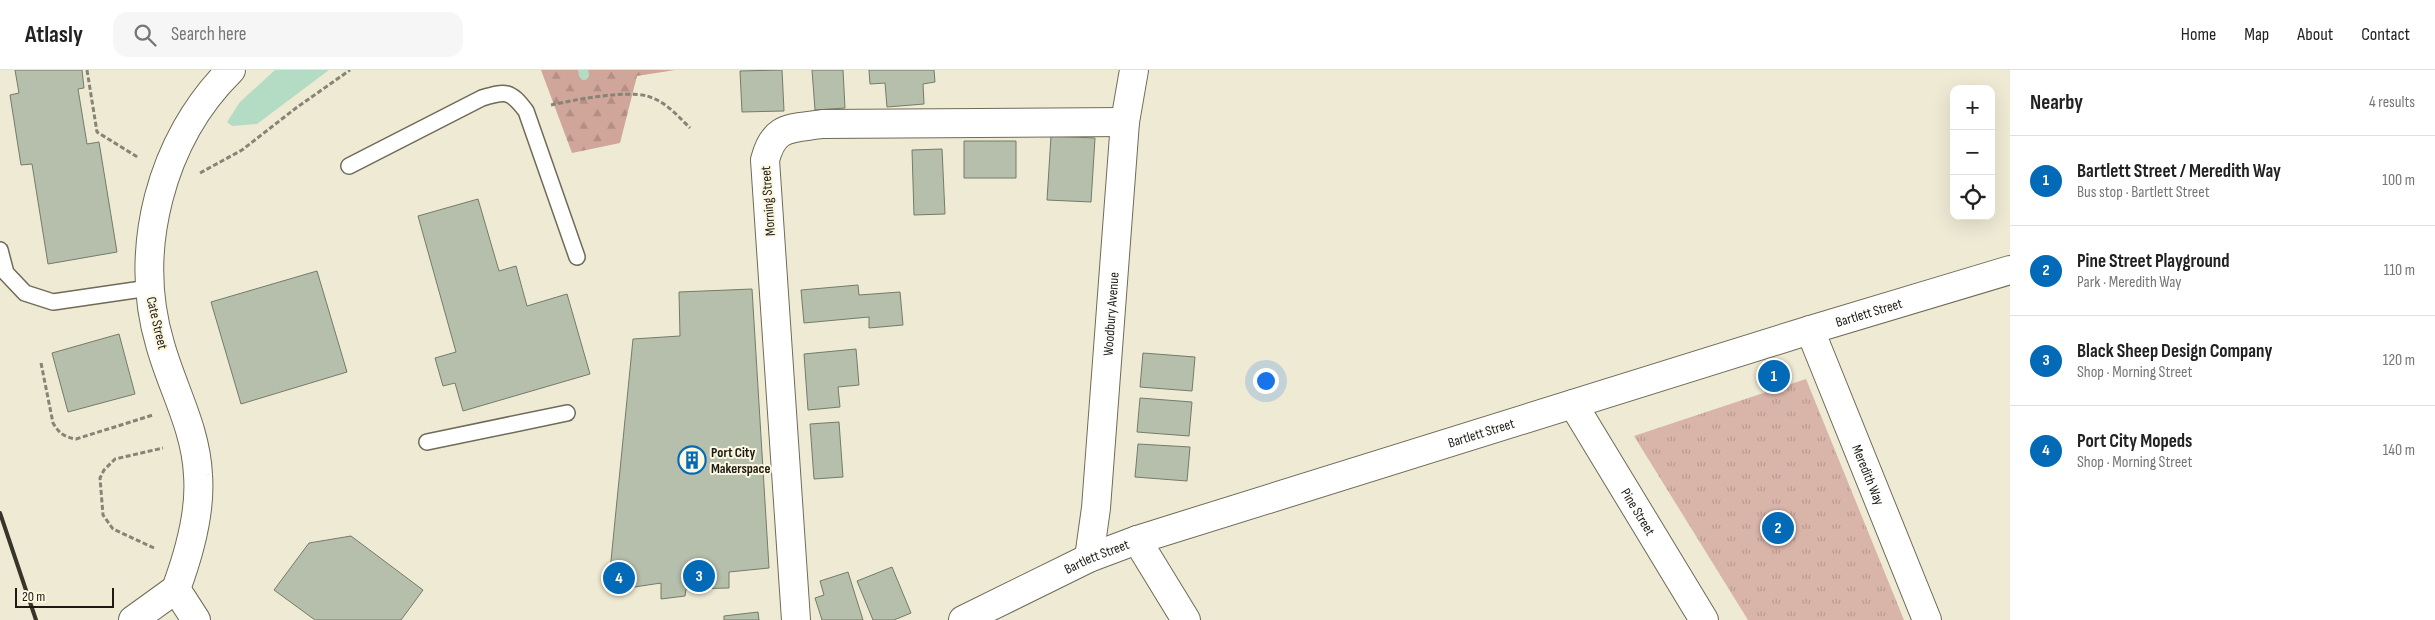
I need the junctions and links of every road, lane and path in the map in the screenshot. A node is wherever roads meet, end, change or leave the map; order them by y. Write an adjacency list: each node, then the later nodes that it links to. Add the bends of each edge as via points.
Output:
1 (87, 70): 9 (path, via 97,132 141,159)
2 (350, 70): 9 (path, via 242,150 192,178)
3 (1134, 70): 6 (street, Woodbury Avenue)
4 (223, 73): 9 (street, Cate Street, via 183,136)
5 (526, 111): 7 (path, via 564,102 646,96 671,109); 8 (lane, via 516,97 502,92 482,98); 11 (lane)
6 (1125, 122): 23 (street, Woodbury Avenue, via 1096,508); 27 (street, Morning Street, via 822,124 778,133 769,144 765,160)
7 (690, 128)
8 (349, 166)
9 (168, 169): 13 (street, Cate Street, via 151,238)
10 (0, 250): 13 (lane, via 6,273 25,293 53,302)
11 (577, 258)
12 (2010, 270): 14 (street, Bartlett Street)
13 (149, 288): 24 (street, Cate Street, via 160,344 190,428 198,473 198,506)
14 (1810, 330): 16 (street, Bartlett Street); 31 (street, Meredith Way)
15 (41, 363): 18 (path, via 53,423 67,438 76,439)
16 (1573, 404): 21 (street, Bartlett Street); 30 (street, Pine Street)
17 (567, 413): 19 (lane)
18 (154, 415)
19 (427, 442)
20 (163, 448): 22 (path, via 115,459 100,478 103,514 113,529)
21 (1137, 540): 23 (street, Bartlett Street); 29 (street)
22 (154, 548)
23 (1089, 558): 28 (street, Bartlett Street)
24 (176, 589): 25 (street); 26 (street)
25 (133, 620)
26 (196, 620)
27 (796, 620)
28 (963, 620)
29 (1186, 620)
30 (1704, 620)
31 (1927, 620)

